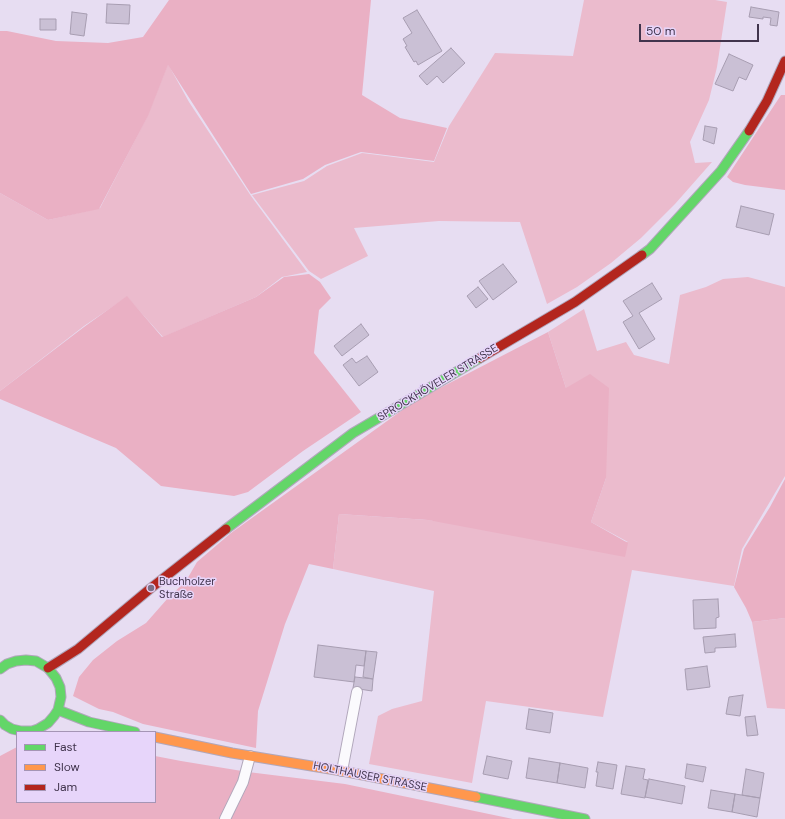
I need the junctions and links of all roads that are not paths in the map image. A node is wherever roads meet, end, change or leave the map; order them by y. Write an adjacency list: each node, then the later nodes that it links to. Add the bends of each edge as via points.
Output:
1 (785, 61): 2 (street, SPROCKHÖVELER STRASSE, via 767,101 722,171 650,249 575,302 353,433 191,556 78,649)
2 (48, 668): 3 (street, via 36,661 26,660 7,664); 5 (street, via 60,687)
3 (0, 669)
4 (357, 692): 10 (lane)
5 (58, 710): 6 (street, via 48,723 32,731 12,729); 7 (street, via 89,722)
6 (0, 720)
7 (130, 731)
8 (156, 737): 9 (street, HOLTHAUSER STRASSE)
9 (250, 756): 10 (street, HOLTHAUSER STRASSE); 11 (lane, via 243,782)
10 (342, 771): 12 (street, HOLTHAUSER STRASSE)
11 (225, 819)
12 (585, 819)

